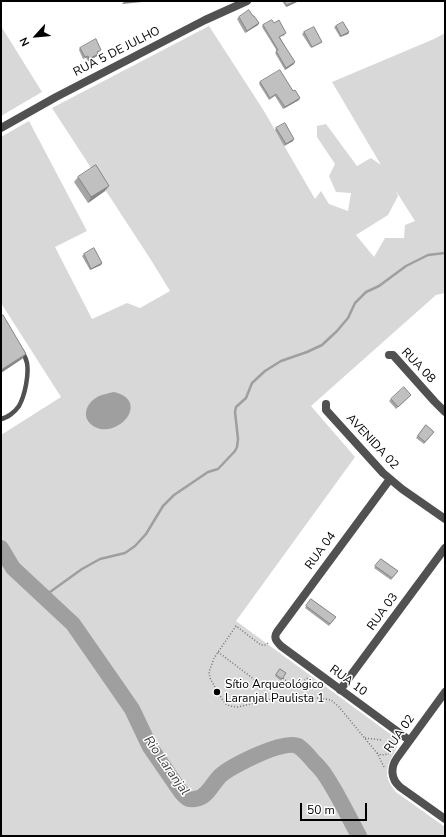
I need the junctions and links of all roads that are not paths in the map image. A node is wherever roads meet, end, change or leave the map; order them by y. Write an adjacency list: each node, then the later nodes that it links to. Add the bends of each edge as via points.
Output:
1 (247, 1): 2 (street, RUA 5 DE JULHO, via 205,20)
2 (1, 128)
3 (18, 345): 7 (lane, via 26,358 26,385 18,407)
4 (390, 354): 6 (street, RUA 08)
5 (326, 404): 8 (street, AVENIDA 02, via 326,410 376,467)
6 (445, 412)
7 (1, 419)
8 (390, 479): 9 (street, AVENIDA 02); 11 (street, RUA 04, via 277,632)
9 (445, 520)
10 (445, 548): 12 (street, RUA 03)
11 (275, 639): 12 (street, RUA 10)
12 (340, 690): 14 (street, RUA 10)
13 (445, 692): 14 (street, RUA 02)
14 (410, 740): 15 (street, RUA 02, via 395,760 392,769 394,779 400,788)
15 (445, 819)

